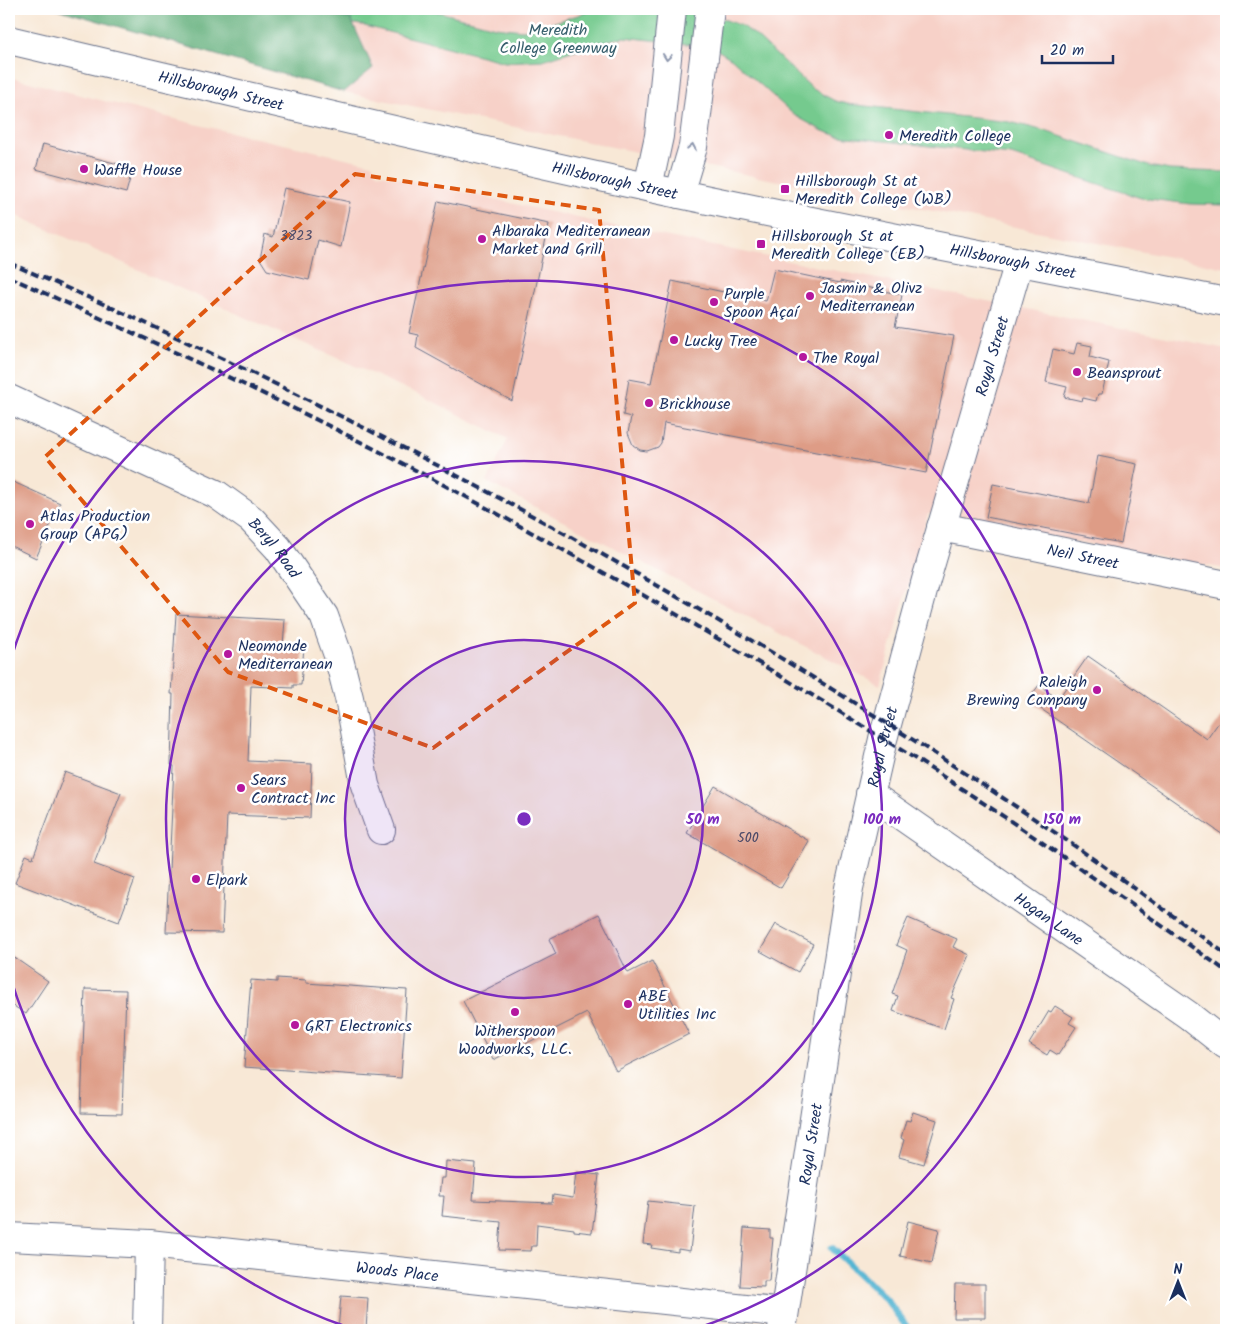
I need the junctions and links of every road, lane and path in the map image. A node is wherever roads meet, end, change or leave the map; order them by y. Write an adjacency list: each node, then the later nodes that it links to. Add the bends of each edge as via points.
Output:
1 (672, 9): 4 (street, one-way to 4, via 658,136)
2 (710, 9): 5 (street, one-way to 2, via 693,147)
3 (9, 40): 4 (street, Hillsborough Street, via 423,138)
4 (648, 187): 5 (street, Hillsborough Street)
5 (679, 194): 6 (street, Hillsborough Street)
6 (1019, 262): 7 (street, Hillsborough Street); 9 (street, Royal Street)
7 (1226, 302)
8 (9, 399): 12 (street, Beryl Road, via 216,494 251,519 278,548 324,616 349,698 365,785)
9 (941, 527): 10 (street, Neil Street); 11 (street, Royal Street)
10 (1226, 585)
11 (870, 794): 13 (street, Hogan Lane, via 1188,1015); 16 (street, Royal Street, via 849,888)
12 (381, 830)
13 (1226, 1045)
14 (9, 1237): 15 (street, Woods Place)
15 (149, 1244): 16 (street, Woods Place); 17 (street)
16 (783, 1322)
17 (147, 1330)

